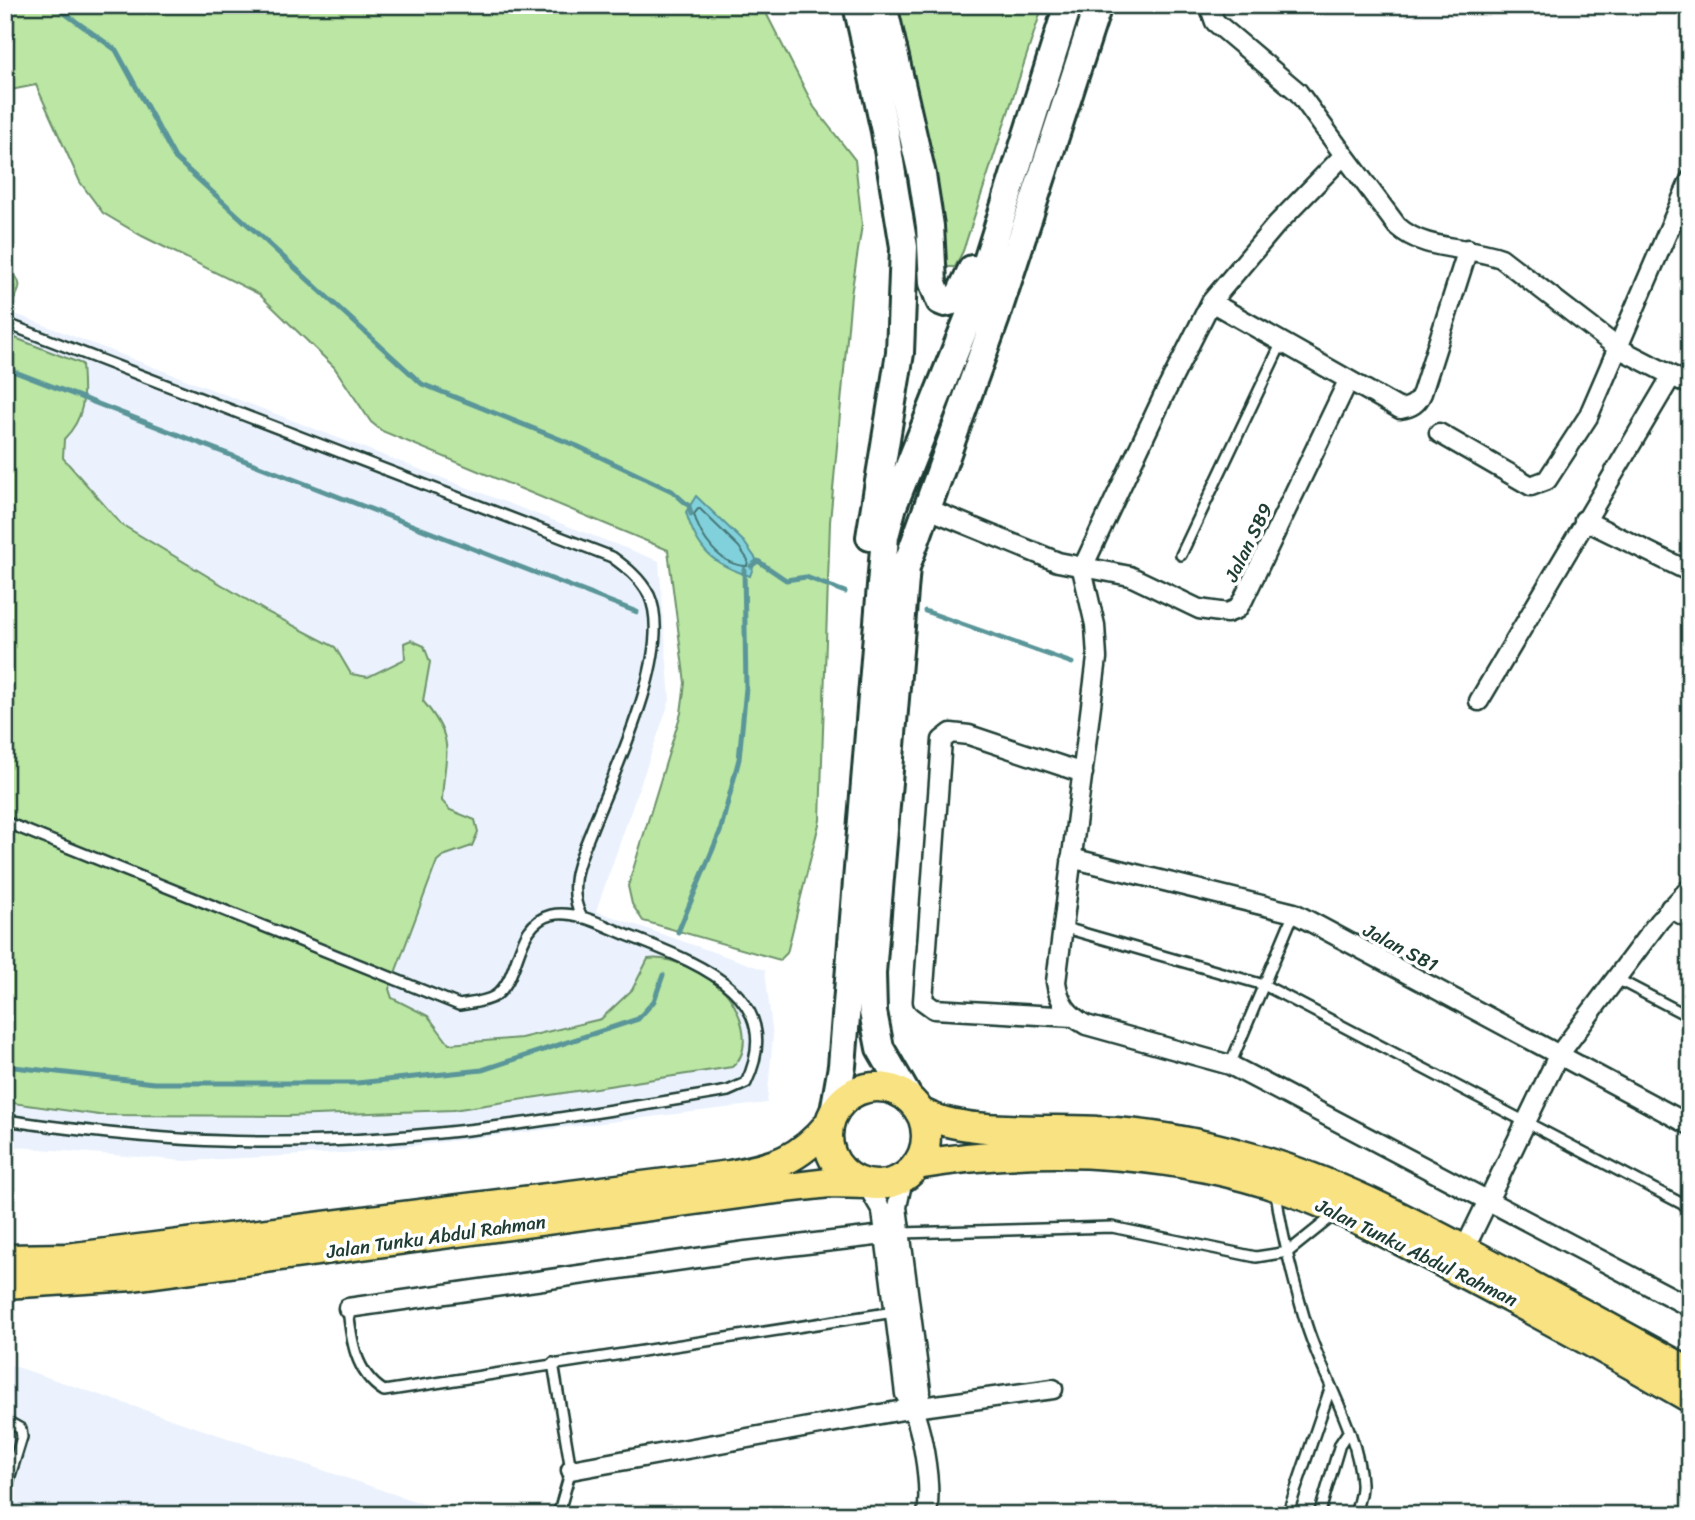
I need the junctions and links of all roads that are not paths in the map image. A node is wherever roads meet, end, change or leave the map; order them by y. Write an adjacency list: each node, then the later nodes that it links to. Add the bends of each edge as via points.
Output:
1 (857, 5): 25 (main road, via 894,177 904,247 900,354 866,560 859,671)
2 (883, 5): 3 (main road, via 922,175 935,293 945,303 957,300 968,280)
3 (1062, 5)
4 (1068, 5): 25 (main road, via 972,309 885,536)
5 (1098, 5): 18 (main road, via 1000,304)
6 (1209, 5): 7 (street, via 1215,22 1298,92)
7 (1344, 155): 9 (street, via 1407,236); 10 (street)
8 (1690, 180): 13 (street)
9 (1468, 249): 13 (street, via 1502,258 1516,267); 15 (street, via 1418,401 1400,409)
10 (1211, 302): 12 (street); 21 (street)
11 (5, 323): 31 (lane, via 612,557 636,575 649,596 655,619 654,646 647,684 577,867 574,902)
12 (1282, 342): 15 (street); 20 (lane)
13 (1618, 348): 14 (street); 17 (street, via 1588,417 1547,480 1531,486)
14 (1671, 377): 16 (street); 19 (street)
15 (1348, 381): 21 (street, Jalan SB9, via 1237,608 1215,613 1114,570)
16 (1690, 384)
17 (1439, 433)
18 (926, 508): 21 (street); 40 (main road, via 906,568 872,973 880,1048)
19 (1584, 520): 22 (street); 23 (street)
20 (1181, 555)
21 (1082, 569): 24 (street, via 1091,596 1097,658)
22 (1690, 572)
23 (1479, 701)
24 (1083, 773): 27 (street); 36 (street, via 969,735 951,733 942,740 923,1001 934,1009)
25 (863, 786): 41 (main road, via 842,1066)
26 (5, 822): 31 (lane, via 459,1005 494,996 505,985 535,923 550,915)
27 (1071, 858): 30 (street, Jalan SB1); 33 (street)
28 (1690, 888): 29 (street)
29 (1670, 908): 32 (street); 34 (street)
30 (1294, 913): 35 (lane); 38 (street, Jalan SB1)
31 (582, 918): 42 (lane, via 696,964 734,988 754,1022 755,1065 746,1083 728,1091 432,1133 271,1143 118,1136)
32 (1690, 919)
33 (1062, 927): 35 (lane); 36 (street, via 1056,982 1058,995)
34 (1617, 979): 37 (lane); 38 (street)
35 (1264, 985): 39 (lane); 43 (lane)
36 (1073, 1017): 39 (street, via 1086,1025)
37 (1690, 1017)
38 (1558, 1056): 43 (street); 44 (street, Jalan SB1)
39 (1230, 1065): 48 (street)
40 (915, 1106): 41 (main road, via 884,1087 869,1087 849,1096); 45 (main road, via 926,1139); 52 (main road, Jalan Tunku Abdul Rahman, via 952,1123 1110,1132 1216,1148 1306,1174)
41 (832, 1118): 46 (main road, via 828,1140 836,1161 852,1178); 54 (main road, Jalan Tunku Abdul Rahman, via 810,1147 794,1158 730,1175 67,1258)
42 (5, 1120)
43 (1526, 1121): 48 (street); 49 (lane)
44 (1690, 1125)
45 (910, 1170): 46 (main road, via 886,1184); 47 (main road, Jalan Tunku Abdul Rahman, via 986,1155 1097,1154 1202,1168); 51 (street)
46 (866, 1184): 51 (street); 55 (main road, Jalan Tunku Abdul Rahman, via 769,1190 133,1276)
47 (1275, 1188): 50 (main road, Jalan Tunku Abdul Rahman); 53 (lane)
48 (1488, 1199): 52 (street); 56 (street)
49 (1690, 1208)
50 (1338, 1212): 53 (lane); 63 (main road, Jalan Tunku Abdul Rahman, via 1542,1315)
51 (892, 1234): 53 (lane, via 1112,1227 1256,1256); 57 (street); 58 (street); 64 (street, via 921,1391)
52 (1464, 1250): 60 (main road, Jalan Tunku Abdul Rahman)
53 (1288, 1252): 62 (lane, via 1305,1320)
54 (5, 1259)
55 (5, 1284)
56 (1690, 1307)
57 (348, 1308): 59 (lane, via 351,1345 372,1383 384,1391)
58 (894, 1312): 59 (lane); 64 (street, via 905,1394)
59 (553, 1363): 67 (lane)
60 (1690, 1372)
61 (1053, 1388): 64 (street)
62 (1330, 1389): 66 (lane); 71 (lane)
63 (1690, 1398)
64 (914, 1408): 67 (street); 70 (street, via 930,1496)
65 (5, 1420): 68 (lane, via 21,1429 22,1437)
66 (1348, 1432): 72 (lane, via 1340,1444); 73 (lane, via 1362,1485)
67 (571, 1471): 69 (lane)
68 (5, 1492)
69 (558, 1515)
70 (927, 1515)
71 (1287, 1515)
72 (1319, 1515)
73 (1355, 1515)

